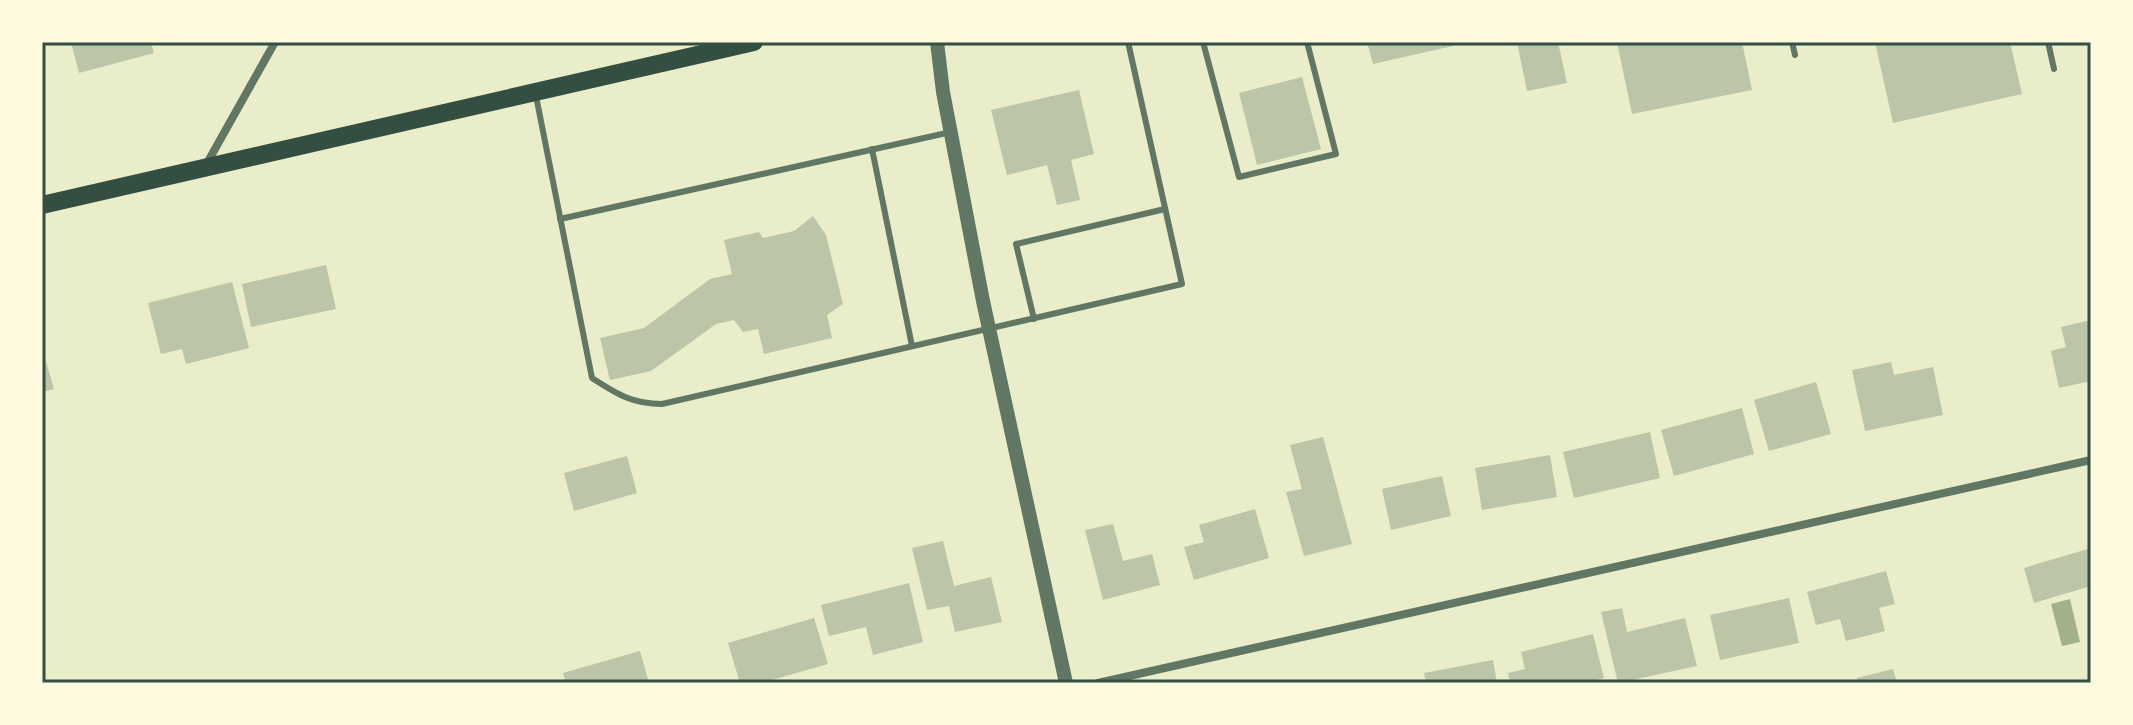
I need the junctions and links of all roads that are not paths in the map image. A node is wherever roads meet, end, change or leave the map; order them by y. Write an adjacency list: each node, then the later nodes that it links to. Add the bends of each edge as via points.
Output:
1 (275, 42): 14 (street)
2 (754, 42): 11 (main road)
3 (937, 42): 12 (street)
4 (1128, 42): 16 (lane)
5 (1203, 42): 6 (lane, via 1239,177 1336,154)
6 (1307, 42)
7 (1792, 42): 9 (lane)
8 (2048, 42): 10 (lane)
9 (1795, 55)
10 (2054, 69)
11 (535, 92): 14 (main road); 17 (lane)
12 (951, 132): 13 (lane); 19 (street)
13 (872, 149): 17 (lane); 20 (lane)
14 (203, 169): 15 (main road)
15 (42, 205)
16 (1165, 209): 18 (lane, via 1182,284); 18 (lane, via 1016,244)
17 (560, 219): 20 (lane, via 592,378 640,404 662,404)
18 (1034, 319): 19 (lane)
19 (990, 330): 20 (lane); 22 (street)
20 (912, 346)
21 (2091, 460): 23 (street)
22 (1066, 683)
23 (1098, 683)

